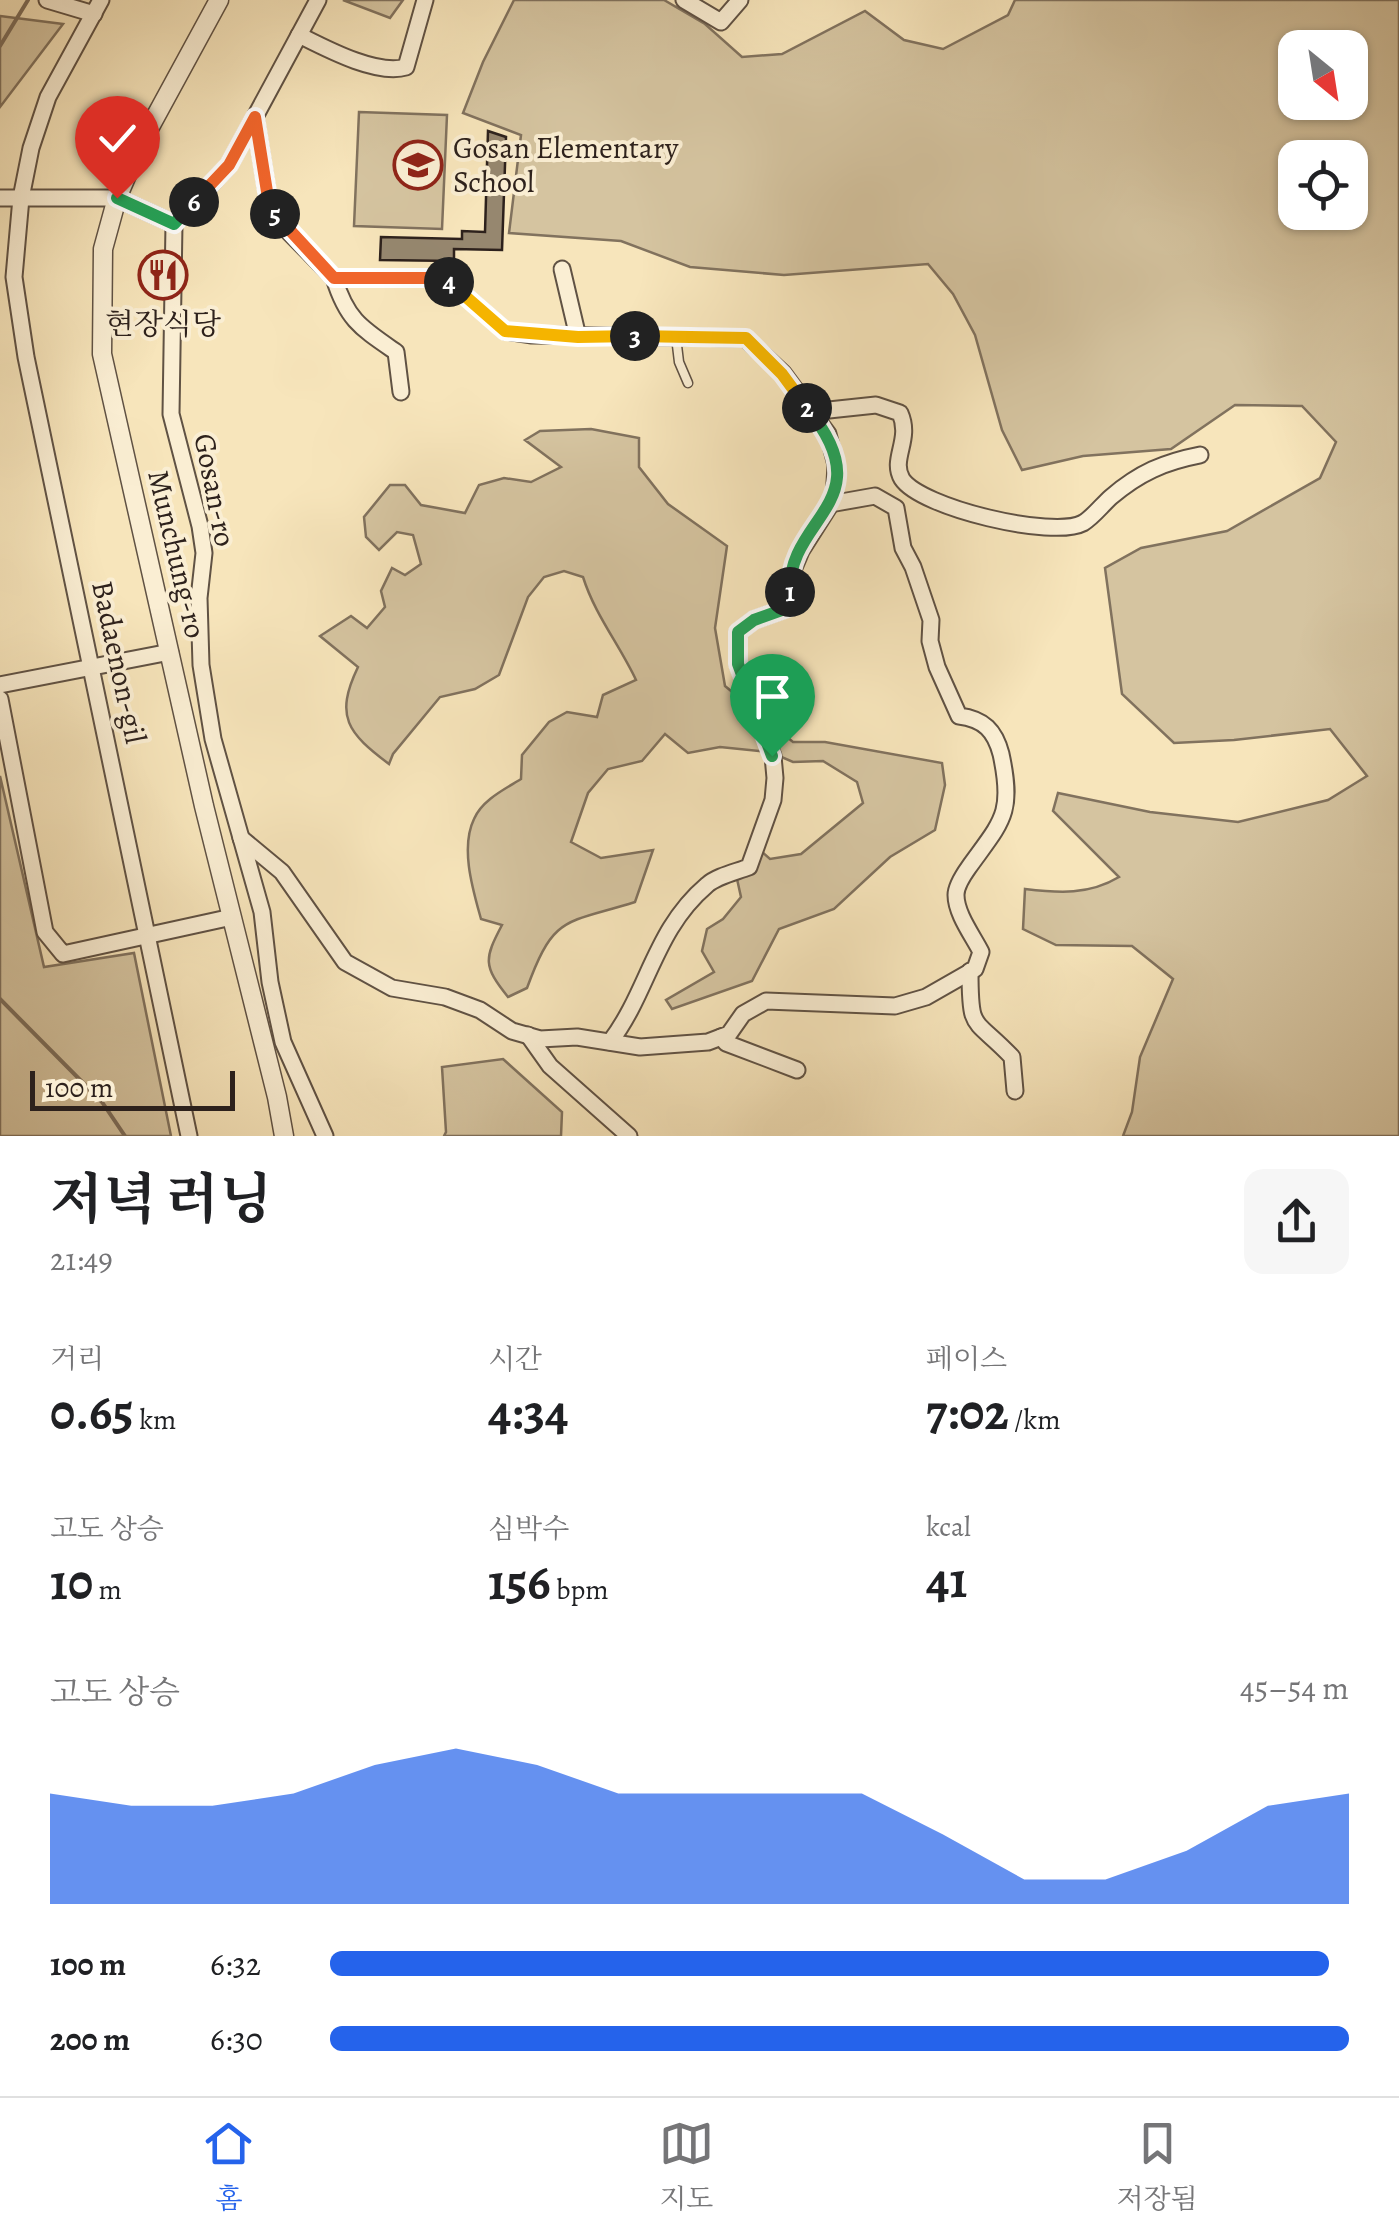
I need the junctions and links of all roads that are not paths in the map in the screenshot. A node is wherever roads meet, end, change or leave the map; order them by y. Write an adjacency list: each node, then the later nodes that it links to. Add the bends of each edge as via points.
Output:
1 (219, 0): 12 (street, Munchung-ro)
2 (318, 0): 8 (street)
3 (425, 0): 8 (street, via 406,67 394,71)
4 (684, 0): 5 (street, via 721,22)
5 (740, 0)
6 (53, 1): 7 (street)
7 (97, 7): 11 (street, Badaenon-gil, via 48,97)
8 (298, 36): 9 (street)
9 (255, 117): 13 (street, via 229,165); 16 (street, via 269,204)
10 (0, 198): 11 (street)
11 (21, 198): 12 (street); 15 (street, Badaenon-gil)
12 (117, 198): 13 (street); 24 (street, Munchung-ro, via 103,249 102,354)
13 (174, 224): 28 (street, Gosan-ro, via 171,414 204,554 198,598 213,739)
14 (562, 269): 17 (street)
15 (7, 278): 25 (street, Badaenon-gil)
16 (334, 278): 17 (street, via 444,278 505,331); 20 (street, via 354,322 396,352)
17 (578, 337): 18 (street)
18 (676, 337): 19 (lane); 21 (street, via 746,338)
19 (688, 382)
20 (401, 392)
21 (810, 412): 22 (street, via 876,405 900,412 906,426 900,476 912,490 934,502 1058,530 1082,523 1138,474); 23 (street, via 828,434 836,464)
22 (1200, 455)
23 (830, 504): 31 (street, via 875,496 896,508 903,548 931,620 937,666 959,716 978,720 996,738 1008,796 1000,826 956,893 980,952); 34 (street, via 800,551 790,578 790,607 738,632 738,664 775,778 749,867 709,882 688,905 657,946 633,1008)
24 (170, 652): 25 (street); 29 (street, Munchung-ro)
25 (92, 668): 26 (street); 30 (street, Badaenon-gil)
26 (0, 686)
27 (0, 699): 30 (street, via 45,932 63,954)
28 (241, 838): 32 (street, via 282,872 346,962 392,988 445,997); 39 (street, Gosan-ro, via 262,912 283,1042)
29 (232, 918): 30 (street); 38 (street, Munchung-ro)
30 (149, 937): 37 (street, Badaenon-gil)
31 (970, 972): 33 (street, via 895,1006 766,1001); 36 (street, via 975,1025 1012,1056)
32 (528, 1036): 34 (street); 40 (street, via 550,1066)
33 (721, 1037): 34 (street, via 676,1047); 35 (street)
34 (610, 1042)
35 (797, 1070)
36 (1015, 1091)
37 (189, 1136)
38 (284, 1136)
39 (325, 1136)
40 (629, 1136)

